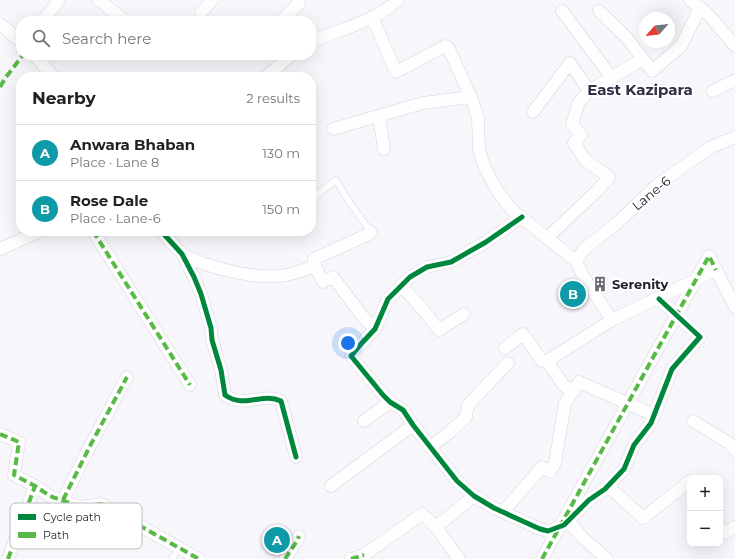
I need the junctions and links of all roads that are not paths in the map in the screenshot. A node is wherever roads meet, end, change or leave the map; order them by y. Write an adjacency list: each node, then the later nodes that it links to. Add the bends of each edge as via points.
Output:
1 (59, 0): 11 (street)
2 (99, 0): 12 (street)
3 (212, 0): 10 (street)
4 (298, 0): 13 (street, via 299,4)
5 (398, 0): 14 (street)
6 (690, 0): 7 (street)
7 (700, 8): 18 (street); 19 (street, via 681,46 652,71)
8 (562, 11): 24 (street)
9 (599, 11): 19 (street, via 627,38)
10 (201, 13)
11 (48, 16)
12 (119, 16)
13 (286, 16)
14 (372, 17): 17 (street); 28 (street, via 396,72 447,46)
15 (0, 24): 16 (street)
16 (16, 38)
17 (316, 40)
18 (735, 46)
19 (643, 59): 24 (street)
20 (39, 60): 22 (street)
21 (285, 60): 23 (street)
22 (49, 72)
23 (272, 72)
24 (612, 78): 26 (street)
25 (735, 80): 27 (street)
26 (588, 91): 29 (street, via 570,64); 40 (street, via 579,102 572,124 581,135 574,143 585,160 609,177)
27 (713, 91)
28 (471, 96): 30 (street, via 423,103); 35 (street, via 478,119 479,150 484,166 496,189 512,210)
29 (533, 112)
30 (379, 116): 31 (street); 33 (street)
31 (333, 129)
32 (735, 137): 43 (street, Lane-6, via 711,147 656,186 616,224 584,249)
33 (384, 149)
34 (316, 195): 36 (lane, via 336,180)
35 (522, 217): 40 (street); 46 (street, via 451,262 427,267)
36 (370, 232): 44 (street, via 314,259)
37 (29, 236): 41 (street)
38 (96, 236): 57 (street)
39 (165, 236): 42 (street)
40 (547, 238): 43 (street)
41 (0, 249)
42 (182, 254): 44 (street, via 195,261 252,276 282,276); 67 (street, via 201,294 225,394 240,402 272,398 281,401)
43 (576, 261): 51 (street)
44 (315, 266): 52 (street, via 323,282 333,277)
45 (716, 270): 47 (street); 48 (street); 91 (street, via 709,256)
46 (401, 285): 50 (street, via 439,330); 52 (street, via 388,299)
47 (732, 293): 49 (street)
48 (659, 298): 51 (street); 60 (street, via 700,337 672,369)
49 (735, 307)
50 (464, 314)
51 (612, 320): 54 (street)
52 (375, 329): 59 (street, via 351,356)
53 (505, 348): 54 (street, via 523,334 542,361)
54 (546, 361): 58 (street, via 564,386)
55 (508, 363): 65 (street, via 468,405 466,417)
56 (127, 377): 73 (street)
57 (190, 385)
58 (574, 391): 60 (street, via 579,382); 76 (street, via 565,403 556,463 550,472 542,467)
59 (390, 402): 61 (street); 63 (street, via 403,410)
60 (654, 415): 71 (street, via 634,445 624,469)
61 (364, 421)
62 (693, 421): 66 (street, via 729,443)
63 (413, 425): 65 (street); 70 (street)
64 (0, 434): 69 (street, via 19,442 14,476)
65 (430, 446): 72 (street, via 457,481)
66 (735, 450)
67 (296, 457)
68 (687, 483): 71 (street, via 643,518)
69 (35, 486): 73 (street, via 50,496); 74 (street)
70 (331, 486)
71 (608, 486): 77 (street)
72 (474, 496): 76 (street); 79 (street)
73 (63, 500): 75 (street)
74 (29, 503)
75 (70, 503)
76 (503, 512): 77 (street, via 540,529 560,527)
77 (568, 521): 92 (street)
78 (142, 527): 83 (street)
79 (436, 527): 89 (street, via 422,514 364,555); 90 (street)
80 (735, 527): 81 (street, via 725,533)
81 (723, 531)
82 (299, 536): 88 (street)
83 (179, 548): 86 (lane); 87 (street)
84 (12, 549): 85 (street)
85 (8, 559)
86 (172, 559)
87 (199, 559)
88 (284, 559)
89 (352, 559)
90 (459, 559)
91 (542, 559)
92 (607, 559)

